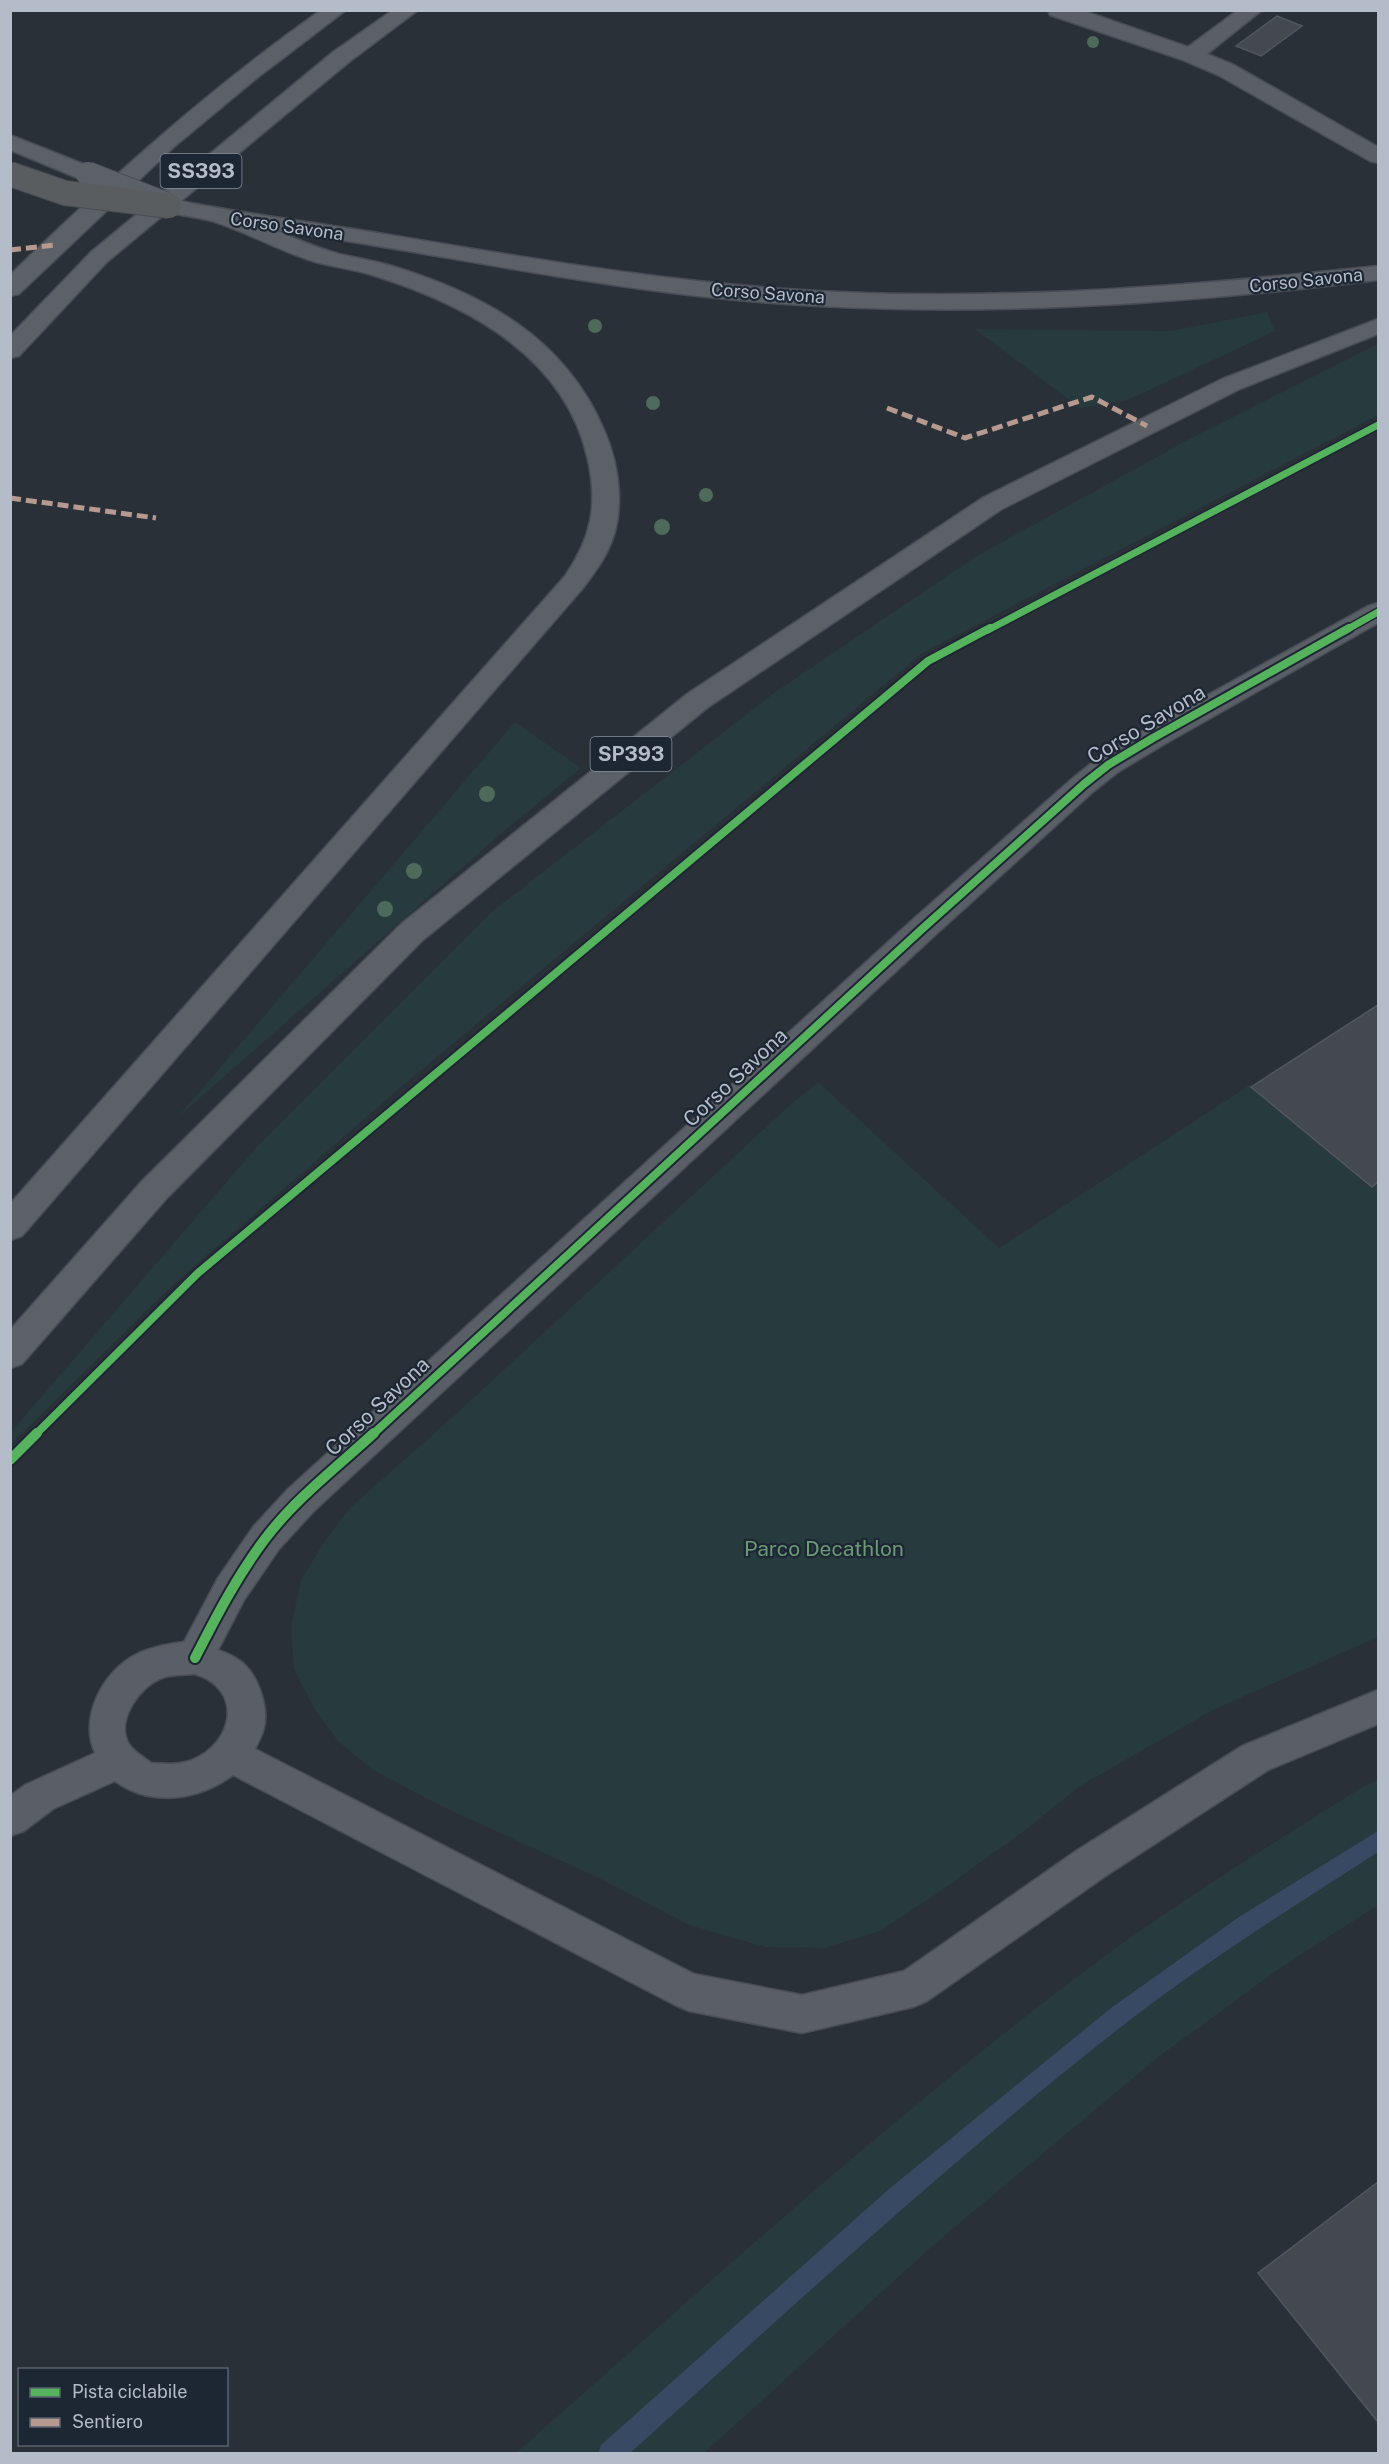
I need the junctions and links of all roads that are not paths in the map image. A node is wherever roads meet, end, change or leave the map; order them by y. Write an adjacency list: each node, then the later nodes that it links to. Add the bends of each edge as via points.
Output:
1 (336, 10): 12 (main road, SS393, via 213,101)
2 (408, 10): 14 (main road, SS393, via 341,57 99,256)
3 (1058, 10): 5 (street)
4 (1252, 10): 5 (street)
5 (1191, 56): 7 (street, via 1226,70)
6 (10, 142): 9 (main road, Corso Savona, bridge)
7 (1378, 156)
8 (10, 174): 9 (highway, bridge, via 65,193)
9 (169, 206): 10 (main road, Corso Savona)
10 (224, 218): 11 (main road, Corso Savona, via 347,234 512,264 763,295 1016,302 1196,291); 16 (main road, via 333,259 433,288 512,329 551,362 570,384 589,417 600,451 605,513 598,544 574,582)
11 (1378, 273)
12 (10, 289)
13 (1378, 326): 17 (main road, SP393, via 1230,384 993,502 697,701 412,932 154,1190)
14 (10, 351)
15 (1378, 612): 18 (street, Corso Savona, via 1153,738 1108,765 1074,792 301,1500 266,1539 231,1589)
16 (10, 1227)
17 (10, 1354)
18 (195, 1658): 20 (street, via 217,1665 235,1679 247,1707 244,1734); 21 (street, via 167,1660 143,1669 120,1689 109,1710 108,1741)
19 (1378, 1707): 20 (street, via 1255,1758 1090,1864 913,1988 802,2014 689,1992)
20 (231, 1755): 21 (street, via 204,1775 177,1782 144,1779)
21 (118, 1761): 22 (street, via 39,1797)
22 (10, 1819)

